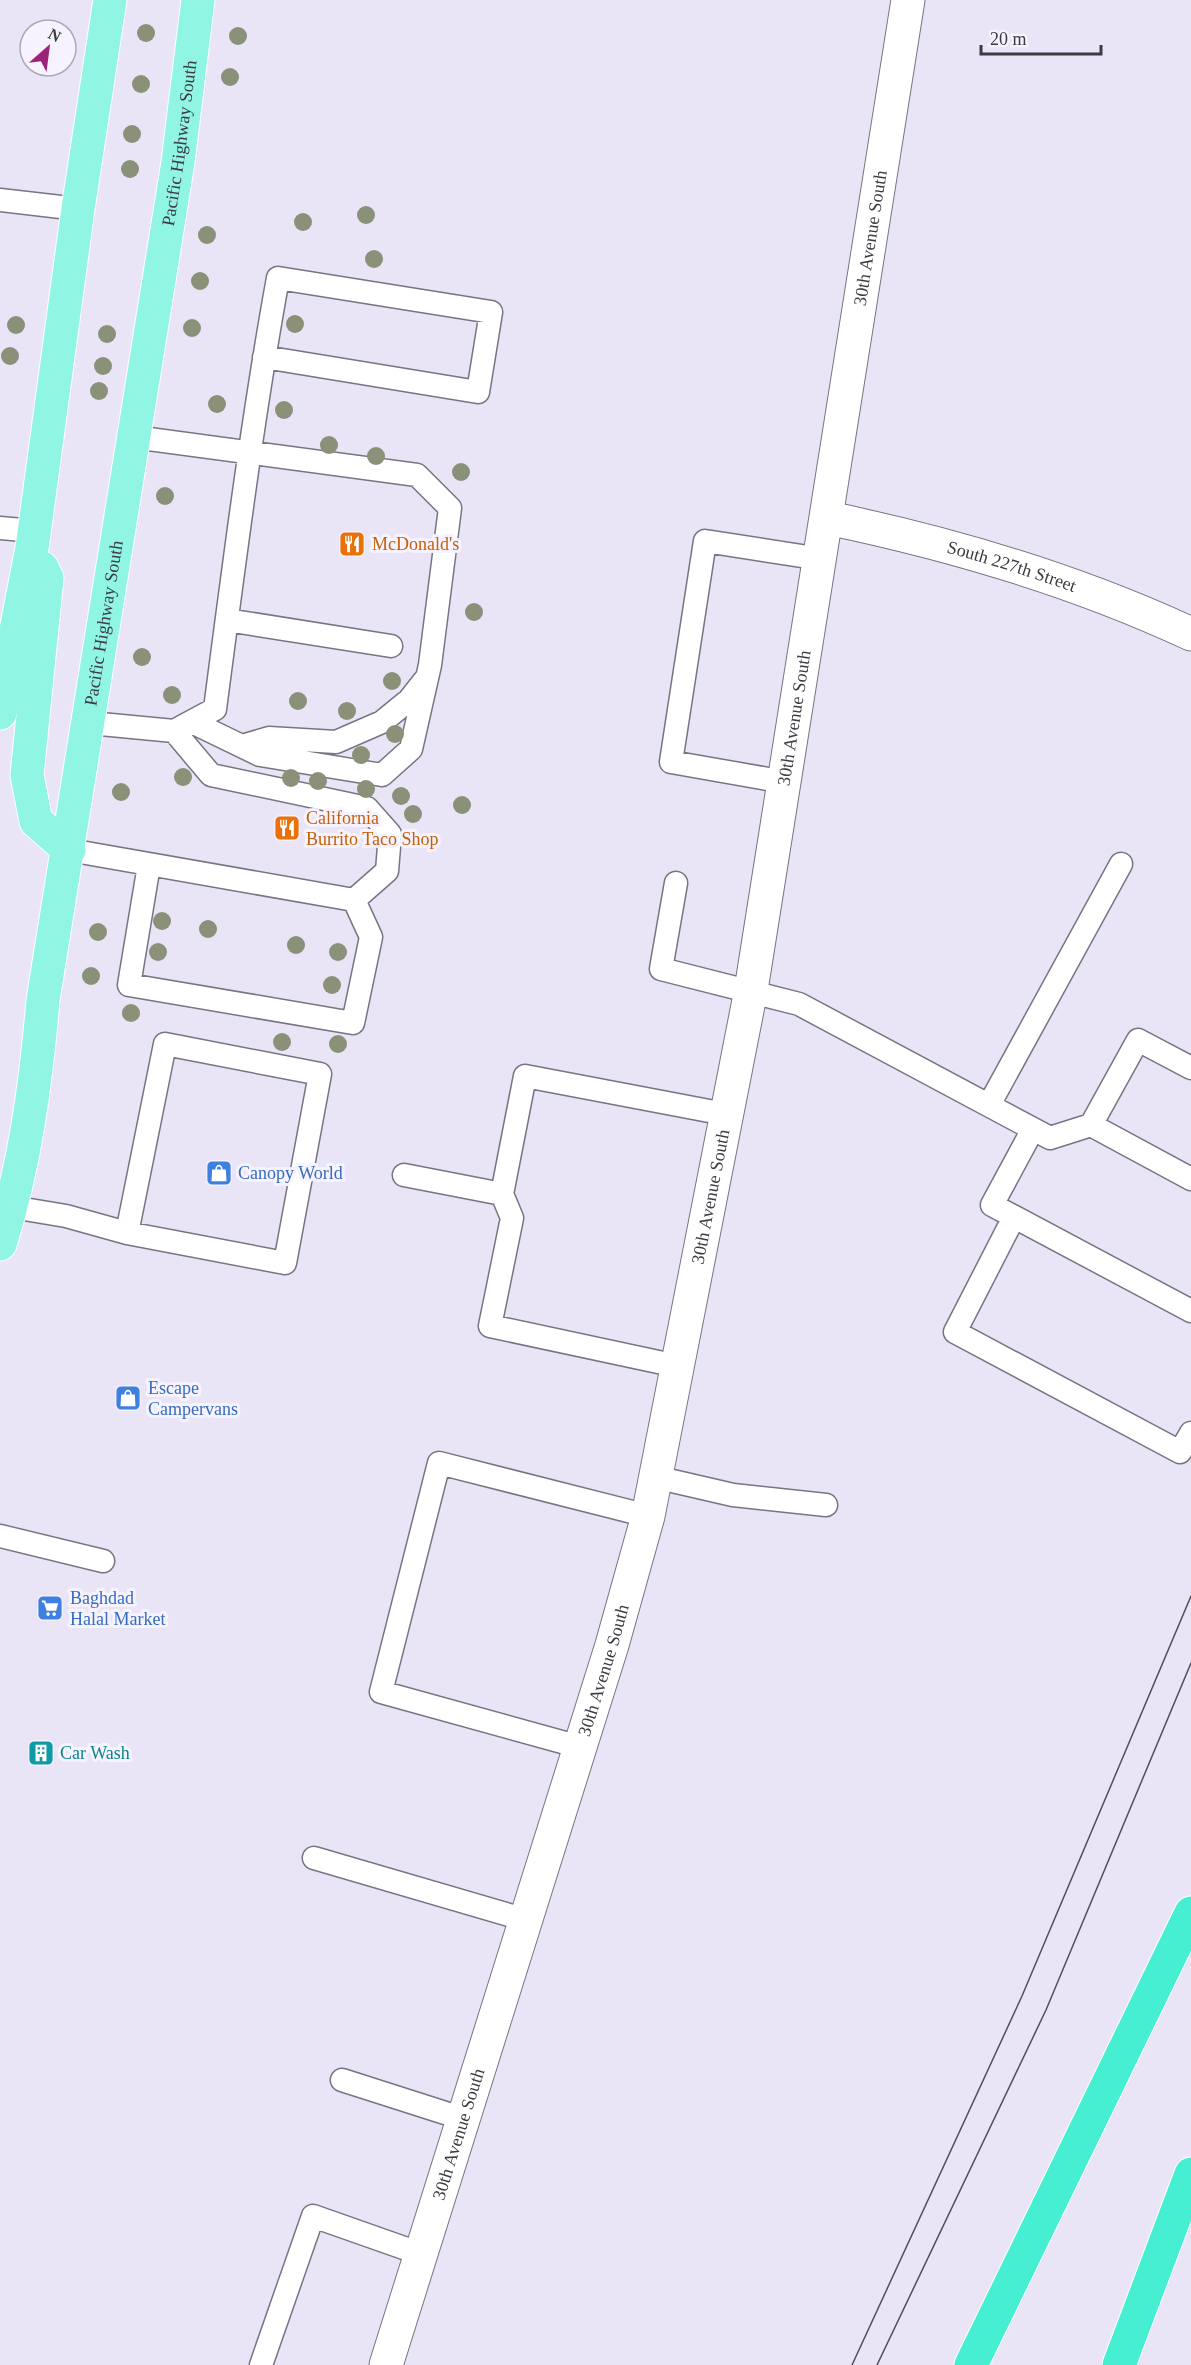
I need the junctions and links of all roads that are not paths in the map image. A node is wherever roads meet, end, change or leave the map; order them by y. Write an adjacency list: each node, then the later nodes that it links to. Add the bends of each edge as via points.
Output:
1 (110, 0): 5 (main road)
2 (198, 0): 7 (main road, Pacific Highway South, via 178,162)
3 (908, 0): 9 (street, 30th Avenue South)
4 (0, 200): 5 (lane)
5 (78, 209): 11 (main road)
6 (264, 357): 6 (lane, via 478,392 491,312 278,278); 8 (lane)
7 (134, 437): 8 (lane); 18 (main road, Pacific Highway South)
8 (249, 450): 13 (lane); 16 (lane, via 417,475 450,508)
9 (828, 518): 12 (street, 30th Avenue South); 14 (street, South 227th Street, via 990,557 1125,603)
10 (0, 528): 11 (lane)
11 (33, 539): 17 (main road); 22 (main road, via 47,578 27,775 36,821)
12 (821, 559): 21 (street, 30th Avenue South); 21 (lane, via 705,541 671,762)
13 (227, 620): 15 (lane); 19 (lane, via 214,709)
14 (1191, 634)
15 (391, 646)
16 (427, 678): 20 (lane, via 409,700 382,722 336,742 269,738); 20 (lane, via 411,749 382,776 260,755)
17 (0, 713)
18 (90, 723): 19 (lane); 22 (main road, Pacific Highway South)
19 (183, 726): 20 (lane); 26 (lane, via 212,775 367,808 390,834 387,871)
20 (242, 746)
21 (785, 782): 27 (street, 30th Avenue South)
22 (69, 850): 24 (lane); 36 (main road, Pacific Highway South, via 43,1000 36,1085)
23 (1121, 864): 29 (lane)
24 (149, 865): 26 (lane); 26 (lane, via 129,985 353,1023 371,937)
25 (676, 883): 27 (lane, via 661,969)
26 (354, 900)
27 (751, 990): 29 (lane, via 799,1004); 30 (street, 30th Avenue South)
28 (1191, 1068): 31 (lane, via 1138,1040)
29 (989, 1105): 32 (lane)
30 (725, 1114): 35 (lane, via 525,1076); 41 (street, 30th Avenue South)
31 (1091, 1125): 32 (lane, via 1050,1138); 34 (lane)
32 (1033, 1129): 37 (lane, via 992,1205)
33 (404, 1175): 35 (lane)
34 (1191, 1179)
35 (502, 1194): 41 (lane, via 512,1218 490,1326)
36 (12, 1207): 38 (lane, via 66,1216); 39 (main road, Pacific Highway South)
37 (1014, 1217): 40 (lane); 42 (lane, via 955,1332 1180,1452)
38 (128, 1233): 38 (lane, via 285,1263 320,1074 165,1044)
39 (0, 1244)
40 (1191, 1311)
41 (677, 1366): 43 (street, 30th Avenue South)
42 (1191, 1433)
43 (655, 1477): 44 (lane, via 733,1495); 45 (street, 30th Avenue South)
44 (826, 1505)
45 (648, 1516): 48 (street, 30th Avenue South); 48 (lane, via 439,1463 381,1692)
46 (0, 1537): 47 (lane)
47 (103, 1561)
48 (580, 1747): 51 (street, 30th Avenue South)
49 (314, 1858): 51 (lane)
50 (1191, 1913): 58 (highway)
51 (526, 1920): 53 (street, 30th Avenue South)
52 (342, 2080): 53 (lane)
53 (464, 2119): 55 (street, 30th Avenue South)
54 (1191, 2174): 59 (highway)
55 (421, 2254): 56 (lane, via 313,2216); 57 (street, 30th Avenue South)
56 (261, 2365)
57 (387, 2365)
58 (971, 2365)
59 (1119, 2365)

